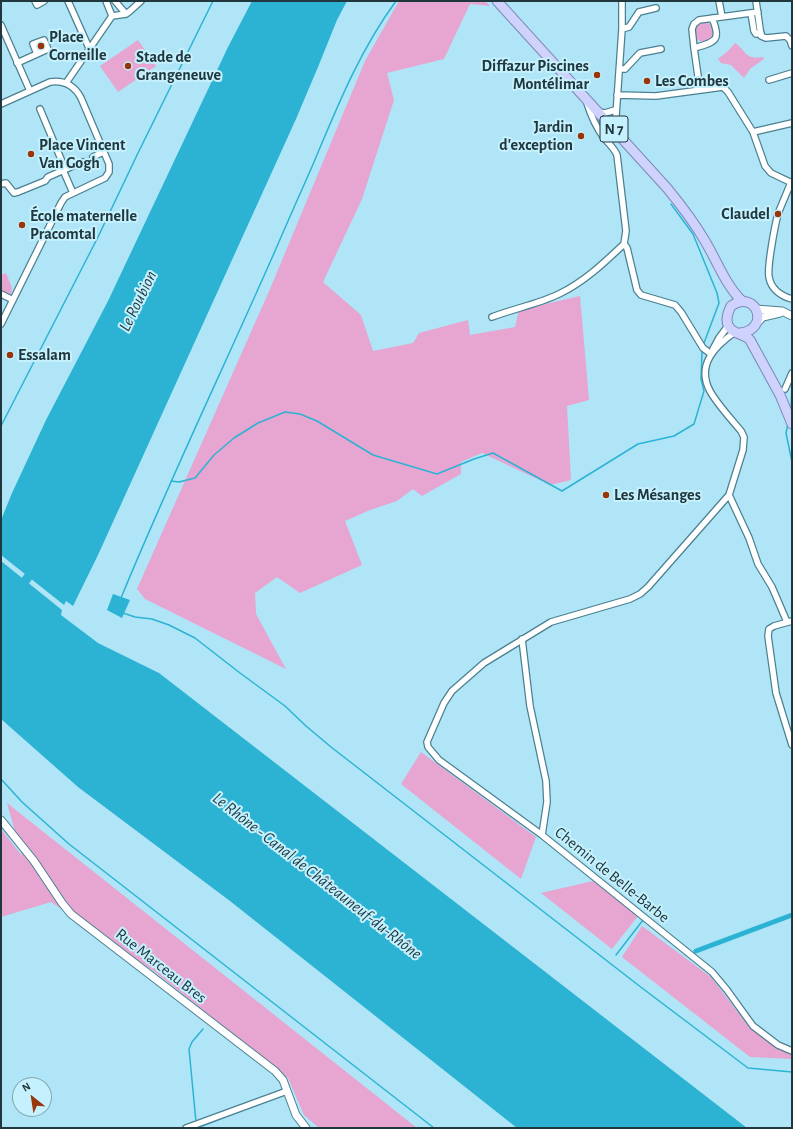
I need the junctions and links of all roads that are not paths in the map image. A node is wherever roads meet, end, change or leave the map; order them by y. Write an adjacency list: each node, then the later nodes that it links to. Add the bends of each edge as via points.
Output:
1 (35, 1): 2 (street, via 37,5)
2 (44, 1)
3 (68, 1): 24 (street)
4 (106, 1): 15 (street)
5 (115, 1): 12 (street)
6 (141, 1): 12 (street)
7 (497, 1): 36 (main road, N 7)
8 (622, 1): 19 (street)
9 (720, 1): 16 (street)
10 (756, 1): 13 (street)
11 (656, 8): 19 (street, via 639,12 629,27)
12 (128, 12): 15 (street)
13 (758, 12): 14 (street); 20 (street)
14 (751, 13): 16 (street); 20 (street, via 754,31 756,34)
15 (112, 16): 24 (street)
16 (722, 17): 17 (street)
17 (712, 18): 21 (street, via 699,20 694,24); 22 (street, via 717,31 716,38)
18 (1, 28): 28 (street)
19 (622, 29): 29 (street)
20 (761, 33): 23 (street, via 763,38 786,36)
21 (692, 38): 22 (street); 26 (street)
22 (702, 46): 26 (street)
23 (792, 46)
24 (89, 48): 32 (street)
25 (661, 48): 29 (street, via 640,53 625,69)
26 (694, 48): 33 (street)
27 (37, 54): 28 (street)
28 (17, 62): 34 (street)
29 (620, 69): 35 (street)
30 (792, 73): 31 (street)
31 (769, 80)
32 (66, 83): 34 (street, via 50,82); 45 (street, via 78,92)
33 (700, 90): 35 (street, via 656,96); 43 (street, via 723,87)
34 (30, 91): 37 (street)
35 (617, 95): 39 (street)
36 (586, 99): 40 (main road, N 7); 44 (street, via 592,117)
37 (1, 104)
38 (40, 109): 48 (street, via 63,164)
39 (615, 110): 40 (street); 42 (street)
40 (598, 112): 42 (main road, N 7)
41 (792, 123): 43 (street)
42 (615, 130): 44 (street, via 608,134); 53 (main road, N 7, via 686,211)
43 (753, 132): 49 (street, via 765,166 771,173)
44 (610, 144): 52 (street, via 617,155 626,231)
45 (104, 152): 46 (street); 51 (street, via 109,164 109,172 105,178)
46 (93, 158)
47 (82, 162): 48 (street)
48 (63, 170): 50 (street, via 18,192 14,192 6,183); 51 (street)
49 (792, 183): 55 (street, via 778,214 769,265 769,276 775,290)
50 (1, 184)
51 (73, 193): 56 (street, via 65,197 61,203)
52 (624, 244): 61 (street, via 571,288); 66 (street, via 637,290 641,295 675,305 703,348)
53 (718, 267): 57 (main road, N 7); 58 (main road, N 7)
54 (1, 294): 56 (street)
55 (792, 299)
56 (12, 300): 62 (street)
57 (742, 301): 58 (main road); 59 (main road, via 748,302)
58 (731, 306): 63 (main road, via 726,318)
59 (756, 309): 60 (street); 64 (main road, via 758,317)
60 (789, 315): 64 (street, via 769,315 763,317)
61 (492, 317)
62 (1, 324)
63 (728, 326): 65 (main road); 66 (street)
64 (755, 326): 65 (main road, via 747,332); 67 (main road)
65 (738, 333): 66 (street, via 725,339); 67 (main road, via 750,340)
66 (712, 353): 71 (street, via 708,359 706,376 710,391 744,437 744,450)
67 (761, 358): 70 (main road)
68 (792, 373): 69 (street)
69 (785, 389)
70 (792, 424)
71 (728, 495): 72 (street, via 749,538 758,564); 73 (street, via 640,594 561,618)
72 (790, 621): 74 (street, via 774,626 769,630 768,636 776,693)
73 (522, 639): 76 (street, Chemin de Belle-Barbe, via 530,706 546,781 547,802); 76 (street, via 484,663 452,691 427,742 439,760)
74 (792, 744)
75 (1, 820): 78 (street, Rue Marceau Bres, via 71,914 275,1071 283,1080)
76 (542, 835): 77 (street, Chemin de Belle-Barbe, via 712,972 752,1026 778,1045)
77 (792, 1051)
78 (287, 1091): 79 (street); 80 (street, Rue Marceau Bres, via 296,1115)
79 (186, 1128)
80 (306, 1128)

